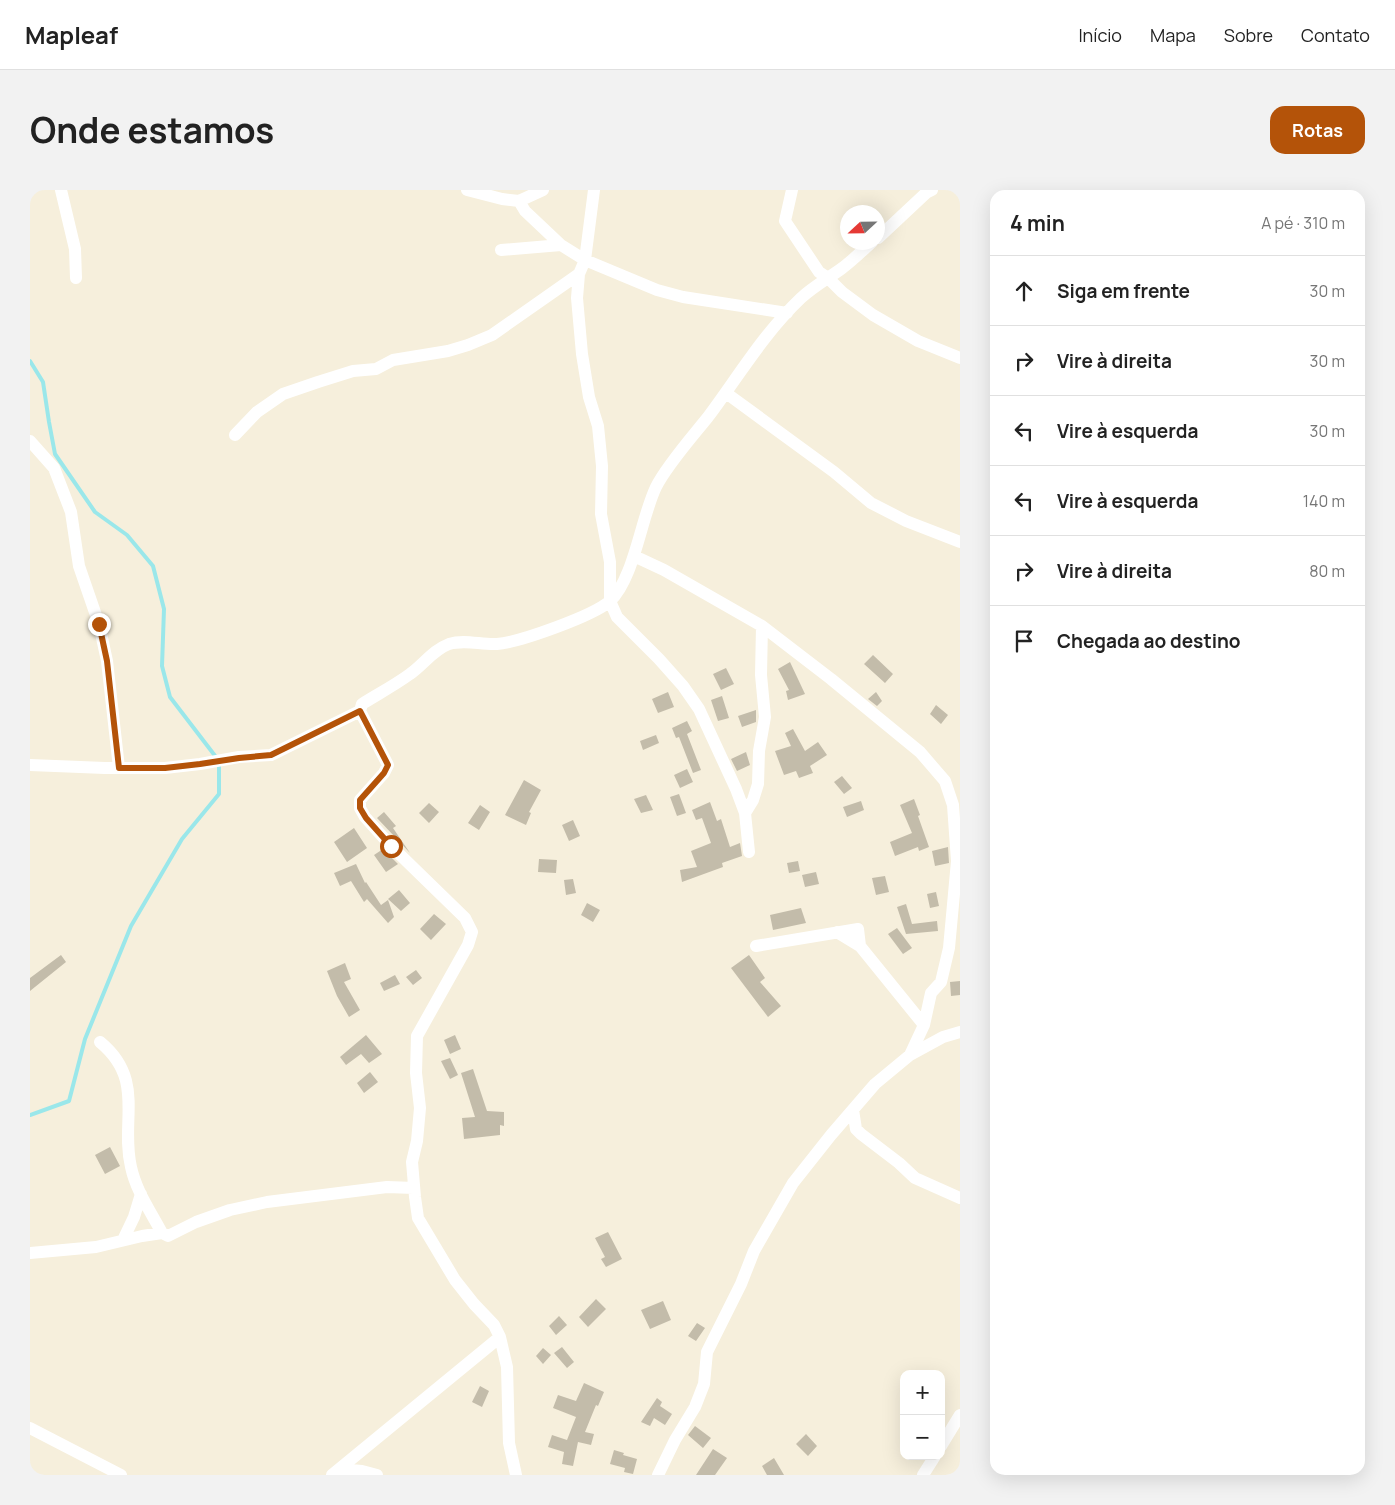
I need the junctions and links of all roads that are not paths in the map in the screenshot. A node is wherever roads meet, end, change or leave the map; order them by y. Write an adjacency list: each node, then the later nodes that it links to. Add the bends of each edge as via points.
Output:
1 (61, 190): 14 (street, via 75,249)
2 (467, 190): 7 (street)
3 (543, 190): 7 (street)
4 (792, 190): 15 (street, via 785,221 787,226 810,262)
5 (932, 190): 8 (street)
6 (593, 191): 12 (street)
7 (518, 201): 9 (street)
8 (885, 232)
9 (561, 245): 10 (street); 12 (street)
10 (501, 250)
11 (863, 250): 15 (street)
12 (585, 260): 13 (street); 16 (street, via 657,290 683,297)
13 (579, 274): 19 (street, via 492,335 448,351 393,360 376,369 353,371 283,394 257,412); 23 (street, via 577,298 582,354 589,398 598,426 602,466 602,514 610,562)
14 (76, 278)
15 (828, 278): 16 (street); 17 (street, via 873,315 918,341)
16 (787, 313): 18 (street)
17 (960, 358)
18 (726, 393): 21 (street, via 871,503); 22 (street, via 657,486)
19 (235, 435)
20 (30, 441): 27 (street, via 54,468 71,512 79,566 99,624 107,661)
21 (960, 542)
22 (634, 556): 23 (street, via 623,584); 24 (street)
23 (610, 601): 25 (street, via 578,618 522,639 497,644 468,641 448,645 362,704); 28 (street, via 617,617 660,659 699,709)
24 (762, 626): 28 (street, via 760,674 765,717 758,784); 31 (street, via 832,678 920,752 944,781 953,805 957,861 949,948 941,982 931,993)
25 (360, 711): 27 (street, via 271,755 165,768); 36 (street, via 388,765 360,800 360,808 391,846 465,918 472,932 468,945 417,1036 416,1073 420,1108 418,1141 412,1162)
26 (30, 765): 27 (street)
27 (119, 768)
28 (744, 813): 29 (street)
29 (749, 852)
30 (756, 946): 31 (street, via 858,929 860,946)
31 (924, 1025): 34 (street)
32 (960, 1032): 34 (street, via 943,1037)
33 (100, 1042): 37 (street, via 112,1052 122,1069 128,1092 128,1151)
34 (910, 1055): 35 (street, via 875,1084)
35 (853, 1110): 38 (street, via 856,1129 861,1134 915,1178); 53 (street, via 793,1183 754,1251 707,1352 704,1384 695,1407)
36 (414, 1188): 39 (street, via 387,1187 267,1202 230,1210 168,1236); 42 (street, via 418,1218 455,1280 494,1325)
37 (141, 1194): 39 (street); 40 (street)
38 (960, 1198)
39 (162, 1234): 40 (street)
40 (123, 1240): 41 (street, via 96,1247)
41 (30, 1253)
42 (500, 1337): 46 (street); 52 (street, via 507,1367 509,1443)
43 (960, 1416): 45 (street)
44 (30, 1428): 50 (street)
45 (945, 1440)
46 (355, 1456): 48 (street); 49 (street)
47 (932, 1460): 54 (street)
48 (362, 1471): 49 (street); 51 (street)
49 (336, 1472)
50 (121, 1475)
51 (377, 1475)
52 (516, 1475)
53 (658, 1475)
54 (923, 1475)

